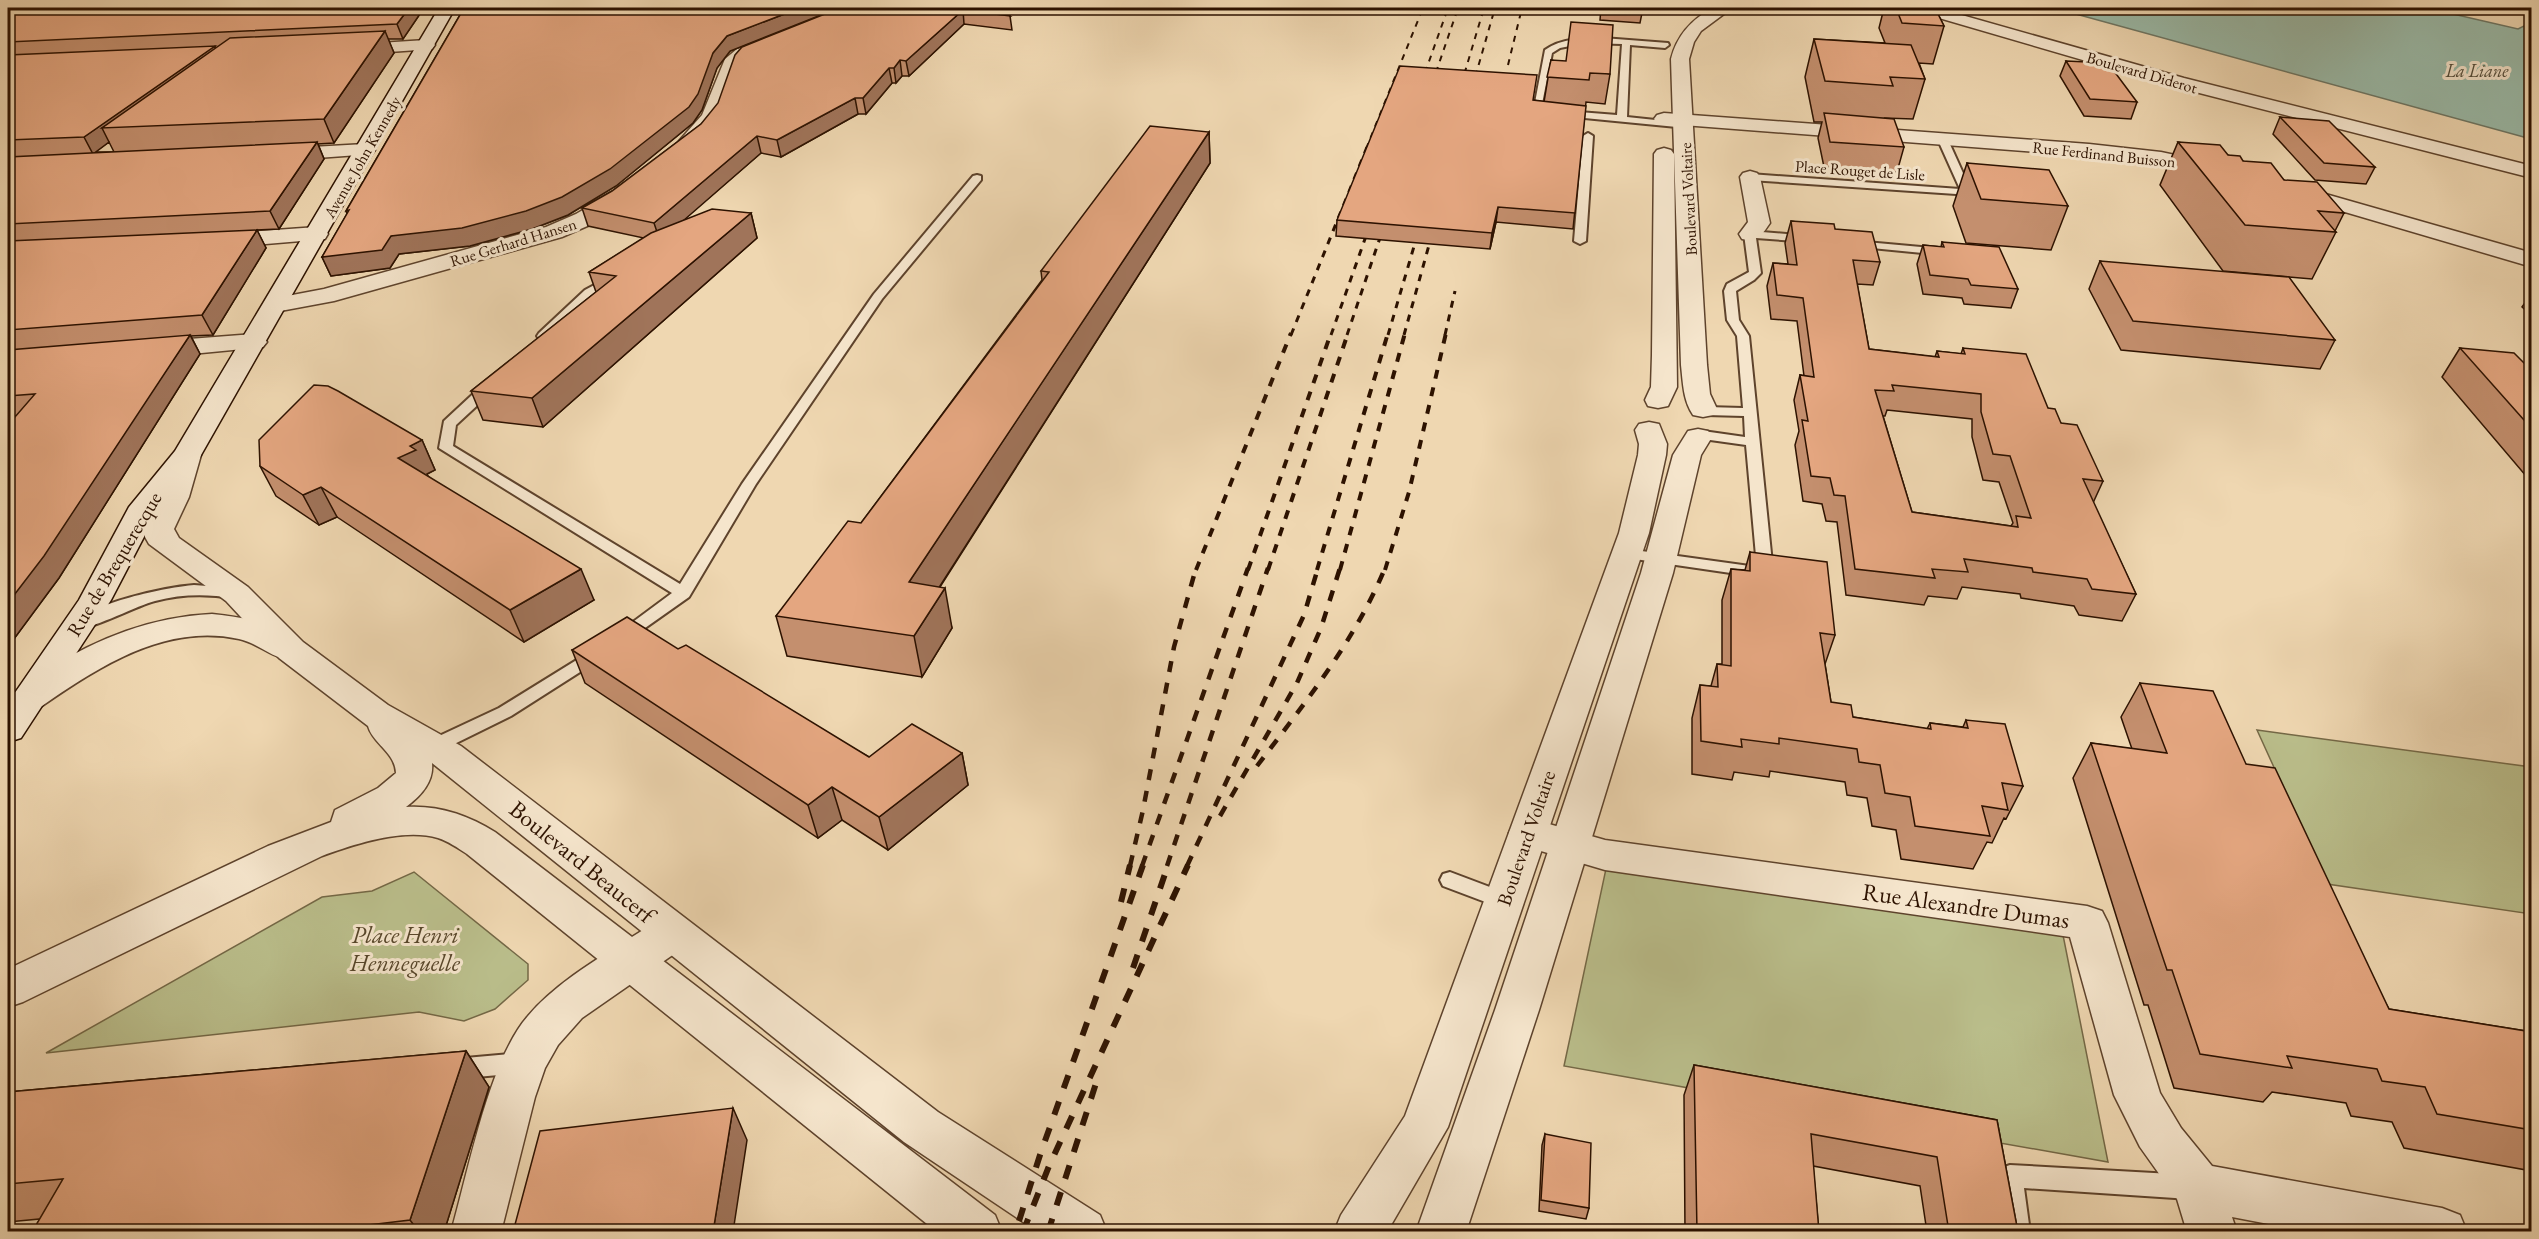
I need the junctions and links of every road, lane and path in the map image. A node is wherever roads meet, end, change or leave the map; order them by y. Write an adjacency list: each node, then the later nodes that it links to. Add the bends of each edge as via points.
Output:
1 (447, 8): 8 (street, Avenue John Kennedy)
2 (1702, 8): 10 (street, via 1677,25)
3 (1724, 8): 14 (street, Boulevard Voltaire, via 1697,25 1683,47 1680,67)
4 (1921, 8): 15 (street, Boulevard Diderot, via 2171,80)
5 (1952, 8): 15 (street, Boulevard Diderot)
6 (789, 35): 19 (street, via 734,59 711,117)
7 (1626, 43): 10 (lane); 12 (lane); 12 (lane, via 1587,41 1566,43 1550,50 1536,111)
8 (426, 45): 9 (street); 18 (street, Avenue John Kennedy)
9 (324, 51)
10 (1664, 54)
11 (1664, 87): 13 (street, Boulevard Voltaire)
12 (1622, 118): 13 (lane)
13 (1664, 121): 14 (street, Rue Ferdinand Buisson); 42 (street, Boulevard Voltaire, via 1664,387)
14 (1684, 123): 17 (street, Rue Ferdinand Buisson); 43 (street, Boulevard Voltaire, via 1694,365)
15 (2366, 128): 21 (street, Boulevard Diderot)
16 (1588, 136): 30 (lane)
17 (1943, 140): 22 (street, Rue Ferdinand Buisson, via 2134,154); 23 (lane, Place Rouget de Lisle, via 1967,193)
18 (365, 150): 20 (street); 27 (street, Avenue John Kennedy)
19 (678, 150)
20 (252, 156)
21 (2532, 172)
22 (2236, 175)
23 (1750, 177): 28 (street, via 1760,223)
24 (977, 178): 47 (lane, via 878,297 749,484)
25 (643, 179): 36 (street, Rue Gerhard Hansen, via 594,214 554,232 326,296)
26 (2279, 187): 34 (street)
27 (317, 234): 31 (street); 36 (street, Avenue John Kennedy)
28 (1750, 234): 29 (lane); 41 (lane, via 1755,273 1730,291 1732,320 1743,336)
29 (1819, 240)
30 (1580, 241)
31 (196, 242)
32 (1842, 242): 33 (lane)
33 (1956, 253)
34 (2532, 260)
35 (626, 272): 38 (lane, via 589,293)
36 (275, 305): 37 (street, Rue de Brequerecque)
37 (254, 342): 39 (street); 45 (street, Rue de Brequerecque)
38 (536, 342)
39 (122, 352)
40 (501, 375): 47 (lane, via 449,424 446,448)
41 (1750, 412): 43 (lane); 44 (lane)
42 (1653, 415): 43 (street, via 1683,401); 43 (street, via 1673,438); 46 (street, Boulevard Voltaire, via 1652,455 1644,496)
43 (1702, 423): 44 (lane); 46 (street, Boulevard Voltaire)
44 (1753, 442): 46 (lane, via 1765,573)
45 (187, 455): 48 (street, via 160,537); 49 (street, Rue de Brequerecque, via 144,507)
46 (1644, 556): 54 (street, Boulevard Voltaire)
47 (683, 593): 53 (lane, via 562,678 505,712)
48 (237, 594): 49 (lane, via 204,589 158,595 124,604); 50 (street)
49 (79, 626): 51 (street, Rue de Brequerecque)
50 (291, 650): 51 (street, via 239,627 181,627 112,648); 53 (street)
51 (30, 697): 52 (street, Rue de Brequerecque)
52 (8, 729)
53 (422, 752): 55 (street, via 414,764 414,776 400,794); 58 (street, Boulevard Beaucerf, via 517,809)
54 (1549, 839): 57 (street, Boulevard Voltaire); 65 (street, Rue Alexandre Dumas, via 1605,855 2087,923 2146,1116); 70 (street, Boulevard Voltaire, via 1496,1073)
55 (266, 866): 59 (street); 60 (street, via 319,841 369,826 419,821 452,826 481,843)
56 (1450, 880): 57 (lane)
57 (1504, 901): 69 (street, Boulevard Voltaire, via 1424,1127)
58 (672, 933): 60 (street); 68 (street, Boulevard Beaucerf, via 935,1137)
59 (72, 958): 61 (street); 62 (street)
60 (629, 961): 63 (street, via 567,1005 542,1031); 67 (street)
61 (8, 970)
62 (8, 989)
63 (524, 1063): 64 (lane); 66 (street)
64 (430, 1071)
65 (2205, 1209): 71 (lane, via 2010,1176); 72 (street)
66 (476, 1232)
67 (977, 1232)
68 (1082, 1232)
69 (1359, 1232)
70 (1441, 1232)
71 (2019, 1232)
72 (2442, 1232)

